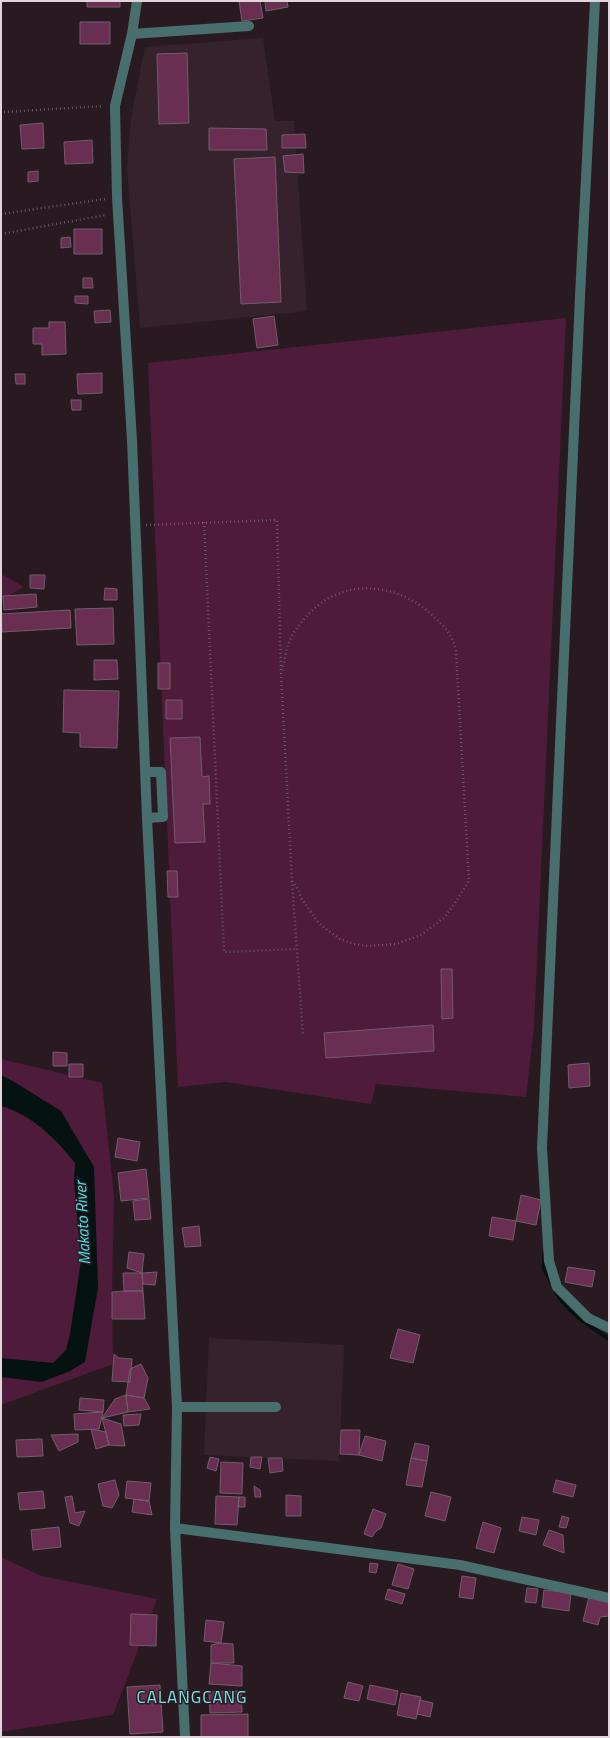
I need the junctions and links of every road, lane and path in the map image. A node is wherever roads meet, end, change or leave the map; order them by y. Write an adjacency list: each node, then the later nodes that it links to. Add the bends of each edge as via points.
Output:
1 (137, 1): 4 (street)
2 (595, 1): 19 (street, via 542,1148 549,1261 557,1287 588,1318)
3 (249, 26): 4 (street)
4 (132, 34): 5 (street)
5 (115, 106): 6 (path); 7 (street)
6 (4, 112)
7 (117, 198): 8 (street); 9 (path)
8 (118, 212): 10 (path); 14 (street, via 132,440)
9 (1, 214)
10 (1, 234)
11 (204, 522): 12 (path); 13 (path, via 278,520); 17 (path, via 224,952)
12 (143, 525)
13 (281, 674): 16 (path); 16 (path, via 294,632 315,607 345,591 372,588 398,593 420,605 440,622 454,641 456,651 470,881 445,917 421,935 396,944 369,946 340,939 327,930 318,922)
14 (145, 772): 15 (street); 15 (street, via 161,772 163,816)
15 (147, 818): 20 (street)
16 (292, 881): 17 (path)
17 (297, 949): 18 (path)
18 (303, 1035)
19 (609, 1328)
20 (177, 1407): 21 (street); 22 (street)
21 (276, 1407)
22 (175, 1528): 23 (street, via 460,1565); 24 (street)
23 (609, 1598)
24 (185, 1737)

